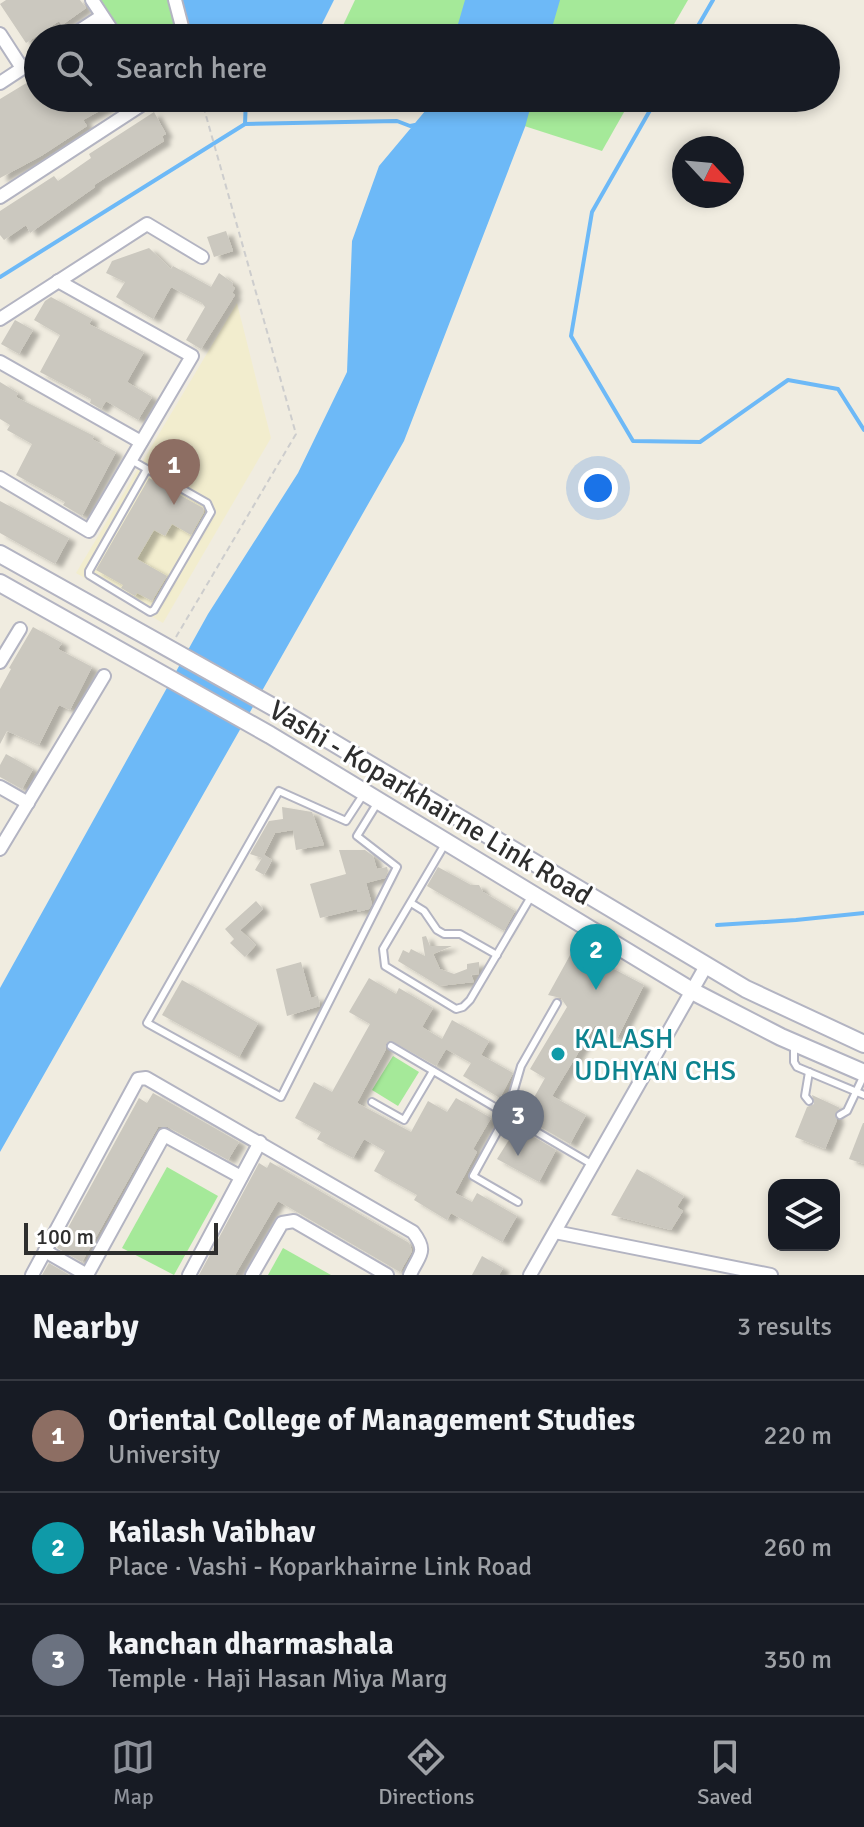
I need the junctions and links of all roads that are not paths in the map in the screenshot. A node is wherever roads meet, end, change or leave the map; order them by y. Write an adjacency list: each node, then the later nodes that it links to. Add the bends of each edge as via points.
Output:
1 (92, 0): 3 (street)
2 (175, 0): 6 (street)
3 (102, 16): 4 (street); 5 (street)
4 (90, 24)
5 (107, 24)
6 (181, 24)
7 (0, 34): 8 (street)
8 (22, 68): 9 (street)
9 (0, 83)
10 (131, 112): 11 (street)
11 (0, 197)
12 (202, 257): 13 (street, via 147,224)
13 (58, 281): 14 (street); 16 (street, via 192,356)
14 (0, 319)
15 (0, 362): 16 (street)
16 (141, 442): 17 (street)
17 (131, 460): 18 (lane); 19 (street, via 89,531)
18 (147, 469): 18 (lane, via 207,503 211,512 150,612 89,575)
19 (0, 478)
20 (0, 554): 33 (main road, Vashi - Koparkhairne Link Road, via 268,704)
21 (0, 583): 26 (main road, Vashi - Koparkhairne Link Road)
22 (20, 629): 23 (street)
23 (0, 662)
24 (104, 676): 27 (street)
25 (0, 787): 27 (street)
26 (371, 798): 26 (lane, via 357,836 397,867 281,1097 147,1023 279,791 346,821); 28 (main road, Vashi - Koparkhairne Link Road)
27 (28, 803): 29 (street)
28 (445, 844): 30 (main road, Vashi - Koparkhairne Link Road); 31 (lane)
29 (0, 849)
30 (532, 895): 32 (lane); 34 (main road, Vashi - Koparkhairne Link Road)
31 (411, 903): 32 (lane, via 437,930 460,934); 32 (lane, via 383,949 385,966 456,1009 470,1000)
32 (497, 955)
33 (706, 966): 34 (street); 37 (main road, Vashi - Koparkhairne Link Road)
34 (692, 991): 36 (main road, Vashi - Koparkhairne Link Road); 48 (street)
35 (557, 1003): 45 (lane, via 521,1066)
36 (794, 1043): 40 (lane, via 795,1065); 41 (main road, Vashi - Koparkhairne Link Road)
37 (864, 1044)
38 (391, 1046): 39 (lane)
39 (433, 1071): 44 (lane, via 404,1120); 45 (lane)
40 (809, 1072): 42 (lane); 43 (lane)
41 (864, 1074): 42 (lane)
42 (860, 1093): 46 (lane)
43 (809, 1101)
44 (372, 1102)
45 (507, 1114): 48 (lane); 50 (lane, via 473,1176)
46 (840, 1115)
47 (260, 1142): 49 (street); 52 (street, via 153,1080 138,1079); 59 (street, via 413,1232 422,1251)
48 (593, 1165): 51 (street)
49 (241, 1177): 55 (street, via 164,1135); 56 (street)
50 (518, 1202)
51 (555, 1232): 53 (street); 60 (street)
52 (45, 1251): 54 (street); 55 (street)
53 (729, 1271): 61 (street)
54 (32, 1275)
55 (87, 1275)
56 (189, 1275)
57 (252, 1275): 58 (street, via 288,1220)
58 (387, 1275)
59 (410, 1275)
60 (530, 1275)
61 (771, 1275)

